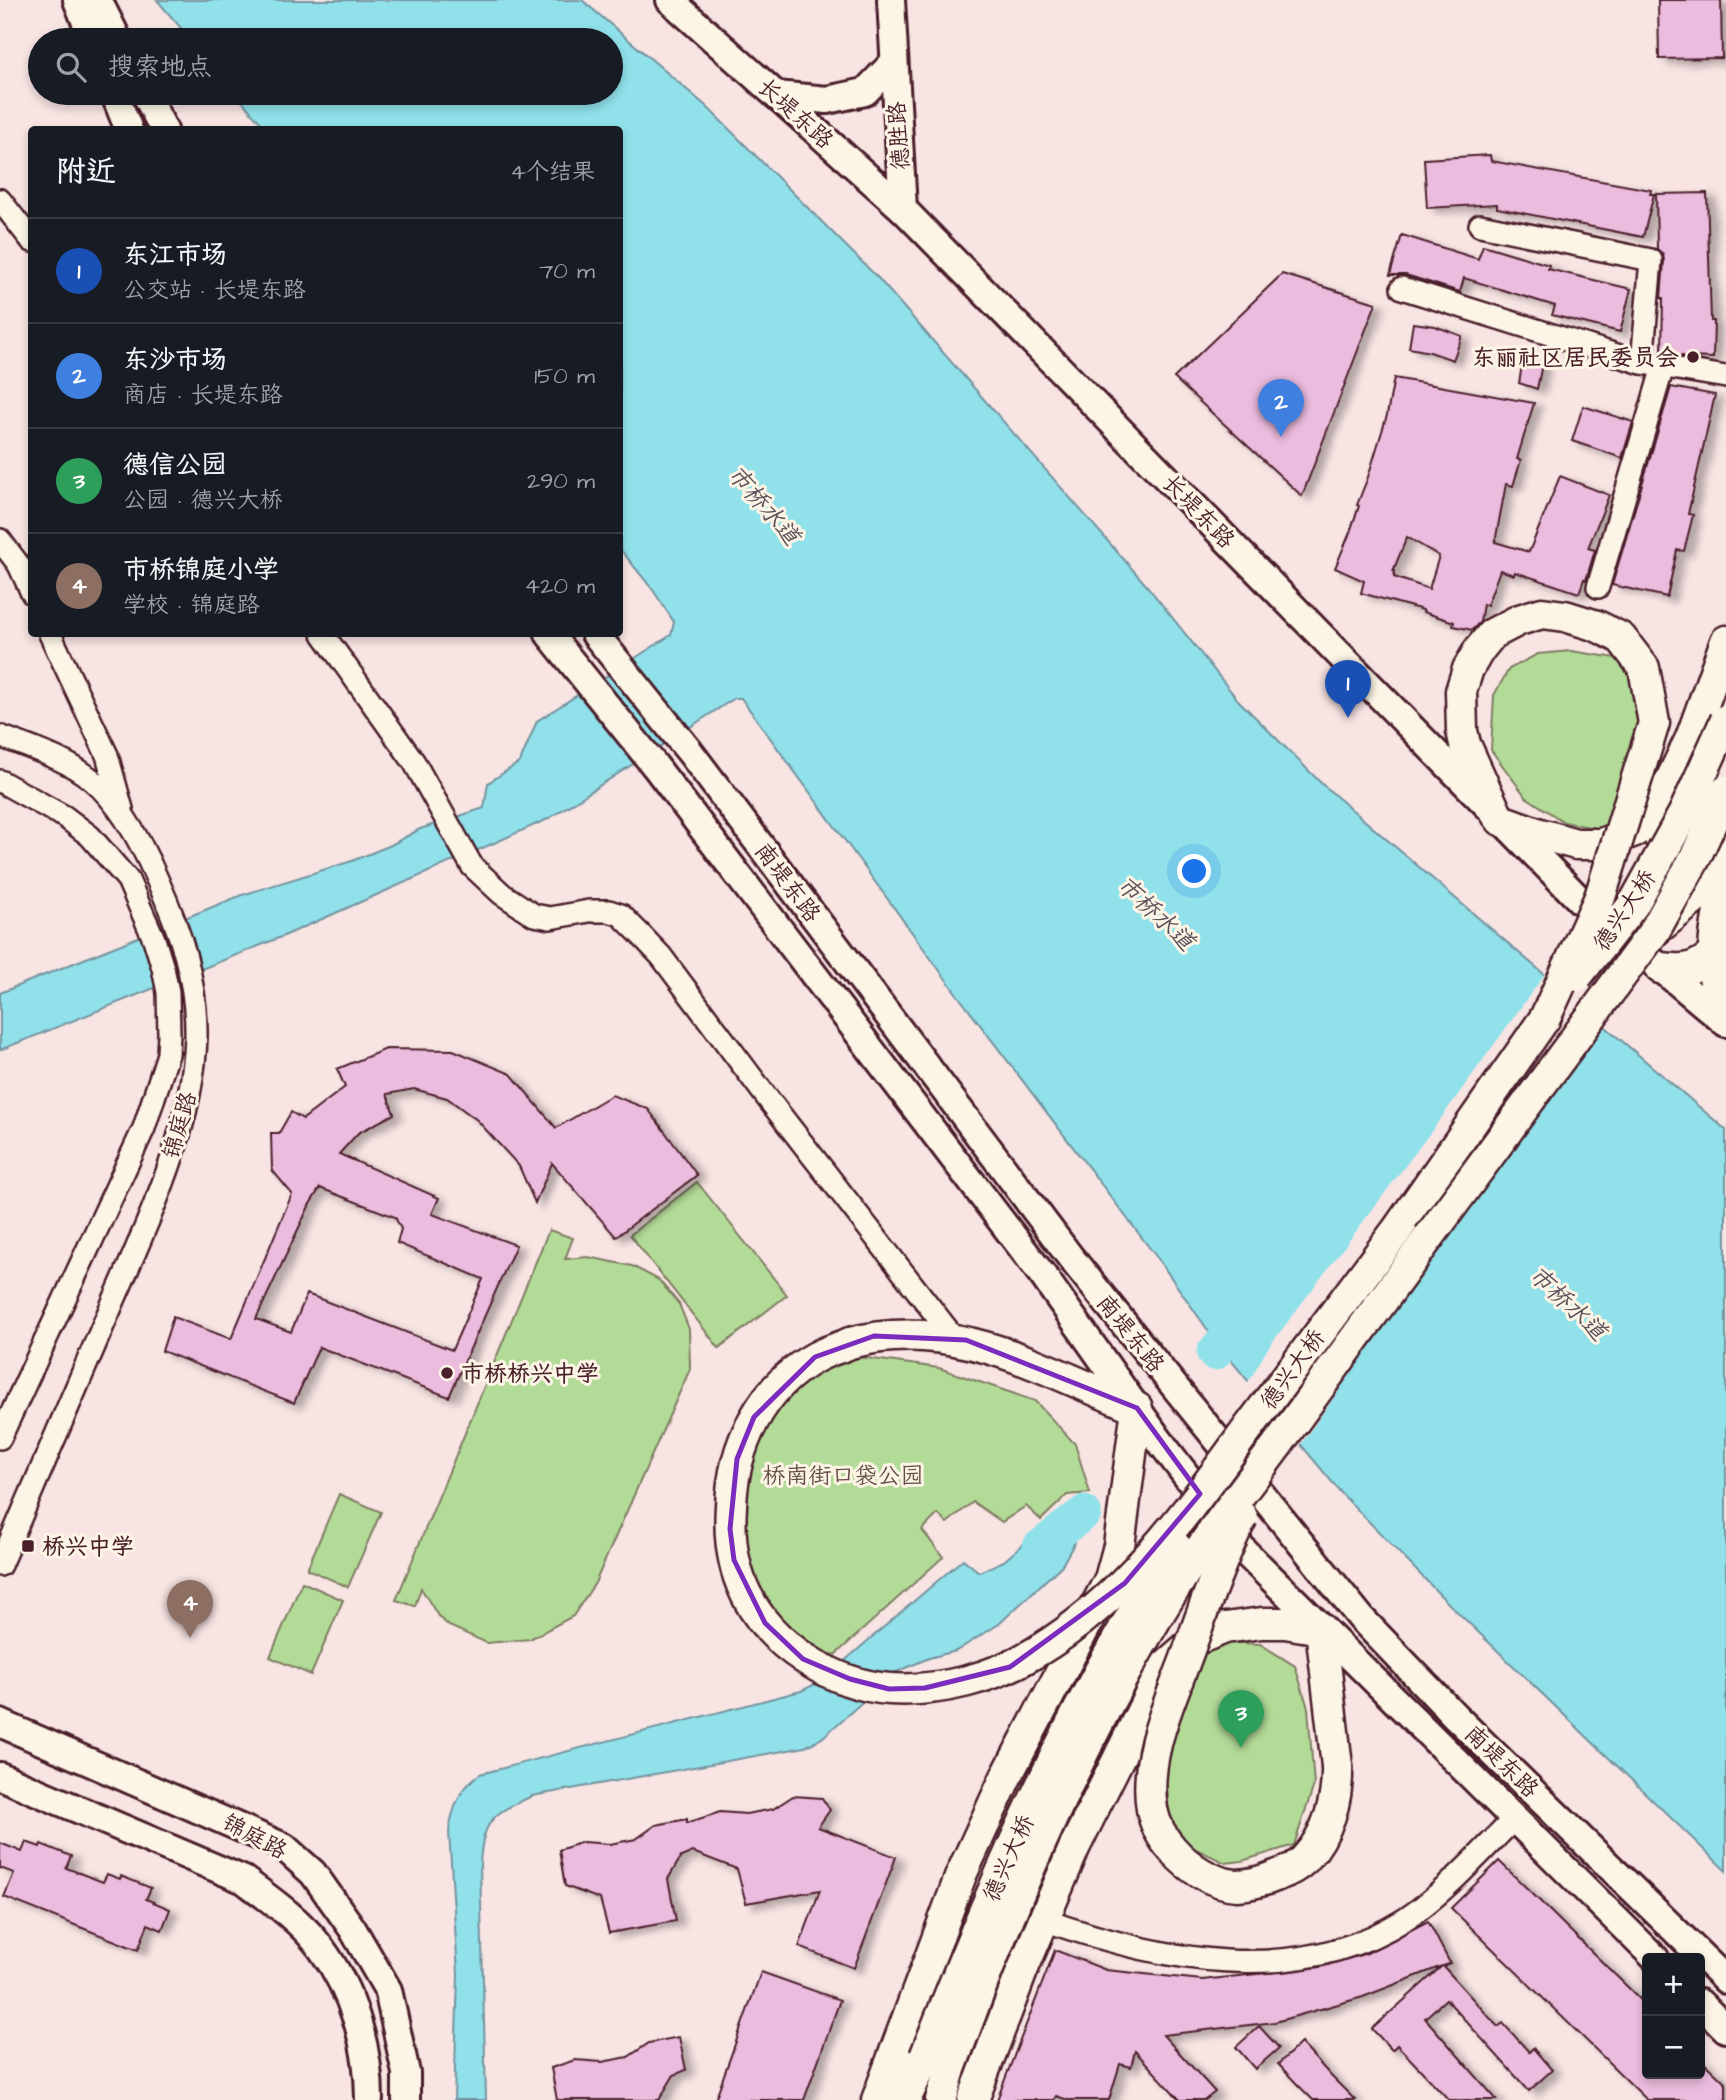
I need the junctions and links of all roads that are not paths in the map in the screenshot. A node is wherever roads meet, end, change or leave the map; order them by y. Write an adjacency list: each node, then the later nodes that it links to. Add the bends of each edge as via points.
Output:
1 (77, 0): 5 (street)
2 (97, 0): 6 (street)
3 (670, 0): 8 (street, 长堤东路)
4 (891, 0): 7 (street, 德胜路)
5 (88, 28)
6 (112, 28)
7 (893, 64): 8 (street, 德胜路, via 865,92 827,100); 14 (street, 德胜路)
8 (776, 95): 14 (street, 长堤东路)
9 (119, 105): 11 (street)
10 (151, 105): 12 (street)
11 (127, 126)
12 (162, 126)
13 (0, 200): 16 (street)
14 (903, 209): 34 (street, 长堤东路)
15 (1480, 225): 18 (street, via 1651,260)
16 (28, 236)
17 (1402, 288): 18 (street)
18 (1653, 365): 19 (street); 22 (street)
19 (1726, 377)
20 (0, 540): 21 (street)
21 (28, 584)
22 (1598, 587)
23 (51, 637): 33 (street, via 107,755)
24 (325, 637): 43 (street, via 414,762 472,866 534,915 551,918 609,911 621,915 640,933)
25 (597, 637): 55 (street, 南堤东路, via 690,752 1071,1258 1361,1618)
26 (1726, 641): 32 (main road, via 1691,738)
27 (556, 642): 44 (street, 南堤东路, via 1044,1277)
28 (1726, 720): 41 (main road, 德兴大桥, bridge, via 1684,813 1633,905)
29 (0, 736): 33 (street, 锦庭路, via 91,779)
30 (0, 781): 46 (street, 锦庭路, via 90,836 128,880 154,939 168,992 168,1054 156,1096)
31 (1726, 791): 37 (main road, 德兴大桥, bridge)
32 (1658, 807): 34 (main road, via 1635,831 1601,844 1576,844); 35 (main road, via 1656,830 1668,852 1703,858)
33 (123, 814): 48 (street, 锦庭路, via 153,869 189,963 196,1033 190,1097 147,1223)
34 (1499, 818): 39 (street, 长堤东路, via 1580,900); 41 (main road, bridge, via 1462,730 1461,691 1479,650 1492,634 1542,613 1598,626 1621,638 1644,668 1654,723 1600,897)
35 (1726, 846)
36 (1726, 875): 37 (main road); 38 (main road)
37 (1656, 930): 47 (main road, 德兴大桥, bridge)
38 (1715, 953): 39 (main road, via 1683,971); 40 (main road, via 1717,995)
39 (1660, 968): 42 (street, 长堤东路)
40 (1726, 1014)
41 (1545, 1018): 45 (main road, 德兴大桥, via 1397,1230)
42 (1726, 1023)
43 (954, 1338): 44 (main road, via 1013,1356); 45 (main road, bridge, via 900,1334 850,1343 815,1357 767,1399 754,1417 731,1485 734,1560 746,1594 765,1623 820,1668 889,1689 949,1685 1010,1667 1038,1651 1125,1583 1184,1518)
44 (1137, 1408): 49 (street, 南堤东路, via 1244,1551); 61 (main road, via 1119,1546 1110,1579 1005,1779 961,1875)
45 (1249, 1427): 58 (main road, 德兴大桥, bridge, via 1122,1632 1061,1746 965,1955)
46 (0, 1438)
47 (1278, 1444): 49 (main road, bridge, via 1220,1562 1152,1764 1152,1810 1159,1834 1185,1864 1214,1879 1237,1885 1287,1872 1304,1860 1334,1810 1337,1766); 58 (main road, 德兴大桥, bridge, via 1186,1571 1143,1641 1042,1836 983,1981)
48 (0, 1565)
49 (1321, 1629): 52 (street, 南堤东路); 53 (main road, via 1285,1623 1226,1628 1195,1640 1164,1667 1075,1846)
50 (0, 1723): 60 (street, 锦庭路, via 284,1847 313,1873 388,1990 407,2073)
51 (0, 1776): 59 (street, 锦庭路, via 244,1880 279,1906 321,1948 353,2004 369,2077)
52 (1514, 1819): 53 (street, via 1440,1892 1403,1920 1361,1942 1322,1955 1229,1963 1121,1942); 54 (street, 南堤东路)
53 (1044, 1920): 64 (main road)
54 (1650, 1953)
55 (1726, 1980)
56 (1705, 2008): 57 (street)
57 (1726, 2029)
58 (938, 2063): 62 (main road); 63 (main road)
59 (369, 2100)
60 (406, 2100)
61 (877, 2100)
62 (905, 2100)
63 (941, 2100)
64 (973, 2100)

